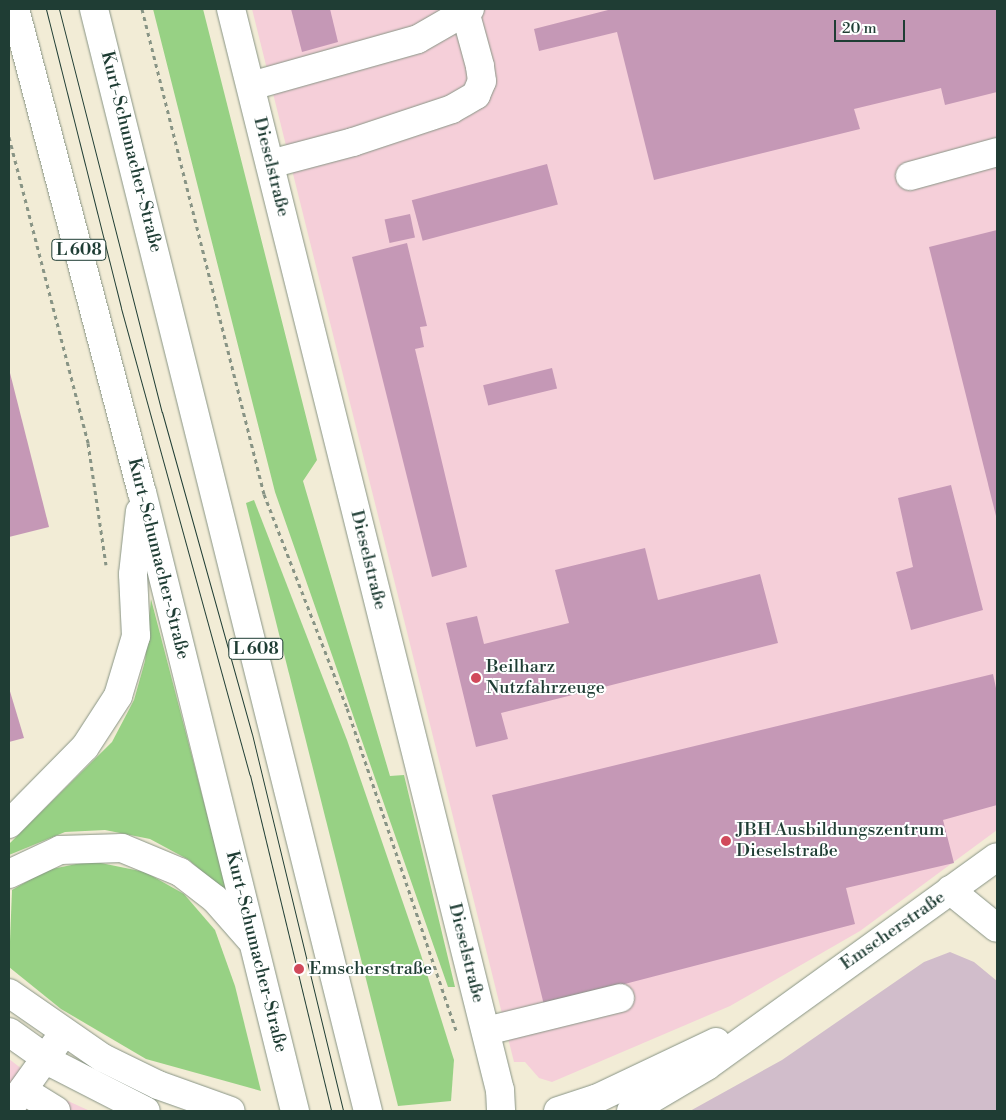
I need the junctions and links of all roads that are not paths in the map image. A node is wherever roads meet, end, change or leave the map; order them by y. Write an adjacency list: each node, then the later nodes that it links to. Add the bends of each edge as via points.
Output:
1 (15, 9): 9 (main road, Kurt-Schumacher-Straße / L 608)
2 (94, 9): 25 (main road, Kurt-Schumacher-Straße / L 608)
3 (231, 9): 5 (main road, Dieselstraße)
4 (468, 10): 5 (main road, via 418,39); 7 (main road, via 482,81 476,95 452,108 353,142)
5 (250, 86): 7 (main road, Dieselstraße)
6 (997, 152): 8 (main road)
7 (270, 164): 19 (main road, Dieselstraße)
8 (910, 176)
9 (142, 492): 10 (main road, L 608, via 134,574 136,636 118,696 85,747); 15 (main road, Kurt-Schumacher-Straße / L 608)
10 (9, 824)
11 (997, 857): 13 (main road, Emscherstraße)
12 (9, 874): 15 (main road, L 608, via 60,850 122,848 180,872 215,899)
13 (950, 890): 14 (main road); 18 (main road, Emscherstraße)
14 (997, 928)
15 (255, 946): 24 (main road, Kurt-Schumacher-Straße / L 608)
16 (9, 993): 21 (main road)
17 (620, 998): 19 (main road)
18 (789, 1005): 30 (main road, Emscherstraße, via 596,1100); 31 (main road, Emscherstraße, via 707,1066)
19 (486, 1031): 29 (main road, Dieselstraße)
20 (9, 1032): 22 (main road)
21 (64, 1033): 22 (main road); 26 (main road, via 158,1084)
22 (46, 1058): 23 (main road); 28 (main road)
23 (16, 1099): 27 (main road)
24 (294, 1104)
25 (367, 1108)
26 (222, 1110)
27 (56, 1111)
28 (146, 1111)
29 (501, 1111)
30 (558, 1111)
31 (631, 1111)

